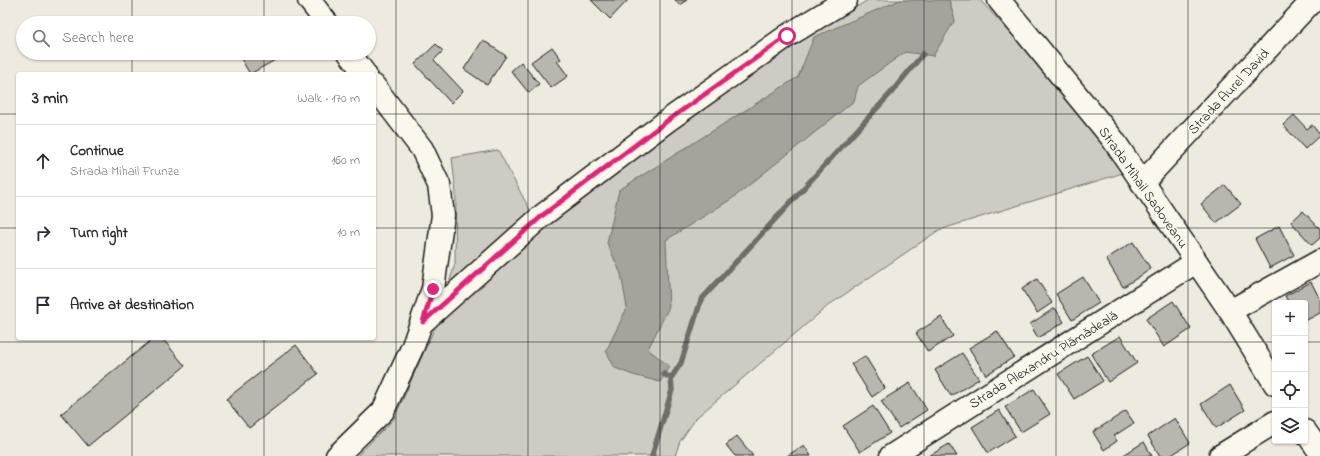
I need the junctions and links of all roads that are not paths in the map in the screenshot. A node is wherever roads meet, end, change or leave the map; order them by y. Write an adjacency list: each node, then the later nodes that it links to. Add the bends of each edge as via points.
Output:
1 (309, 0): 5 (street)
2 (846, 0): 13 (street, via 787,36 667,121 543,215)
3 (999, 0): 9 (street, Strada Mihail Sadoveanu, via 1112,138)
4 (1313, 0): 9 (street, Strada Aurel David)
5 (322, 16)
6 (354, 60): 7 (street)
7 (363, 72)
8 (376, 89): 13 (street, via 422,149 439,185 443,215 439,254 433,289)
9 (1142, 183): 11 (street, Strada Mihail Sadoveanu)
10 (1320, 261): 12 (street)
11 (1196, 262): 12 (street, Strada Mihail Sadoveanu); 19 (street, Strada Alexandru Plămădeală)
12 (1230, 311): 14 (street, Strada Mihail Sadoveanu)
13 (423, 322): 18 (street, via 383,411)
14 (1272, 379)
15 (1272, 424): 20 (street)
16 (1308, 435): 17 (street)
17 (1320, 452)
18 (337, 456)
19 (891, 456)
20 (1220, 456)

